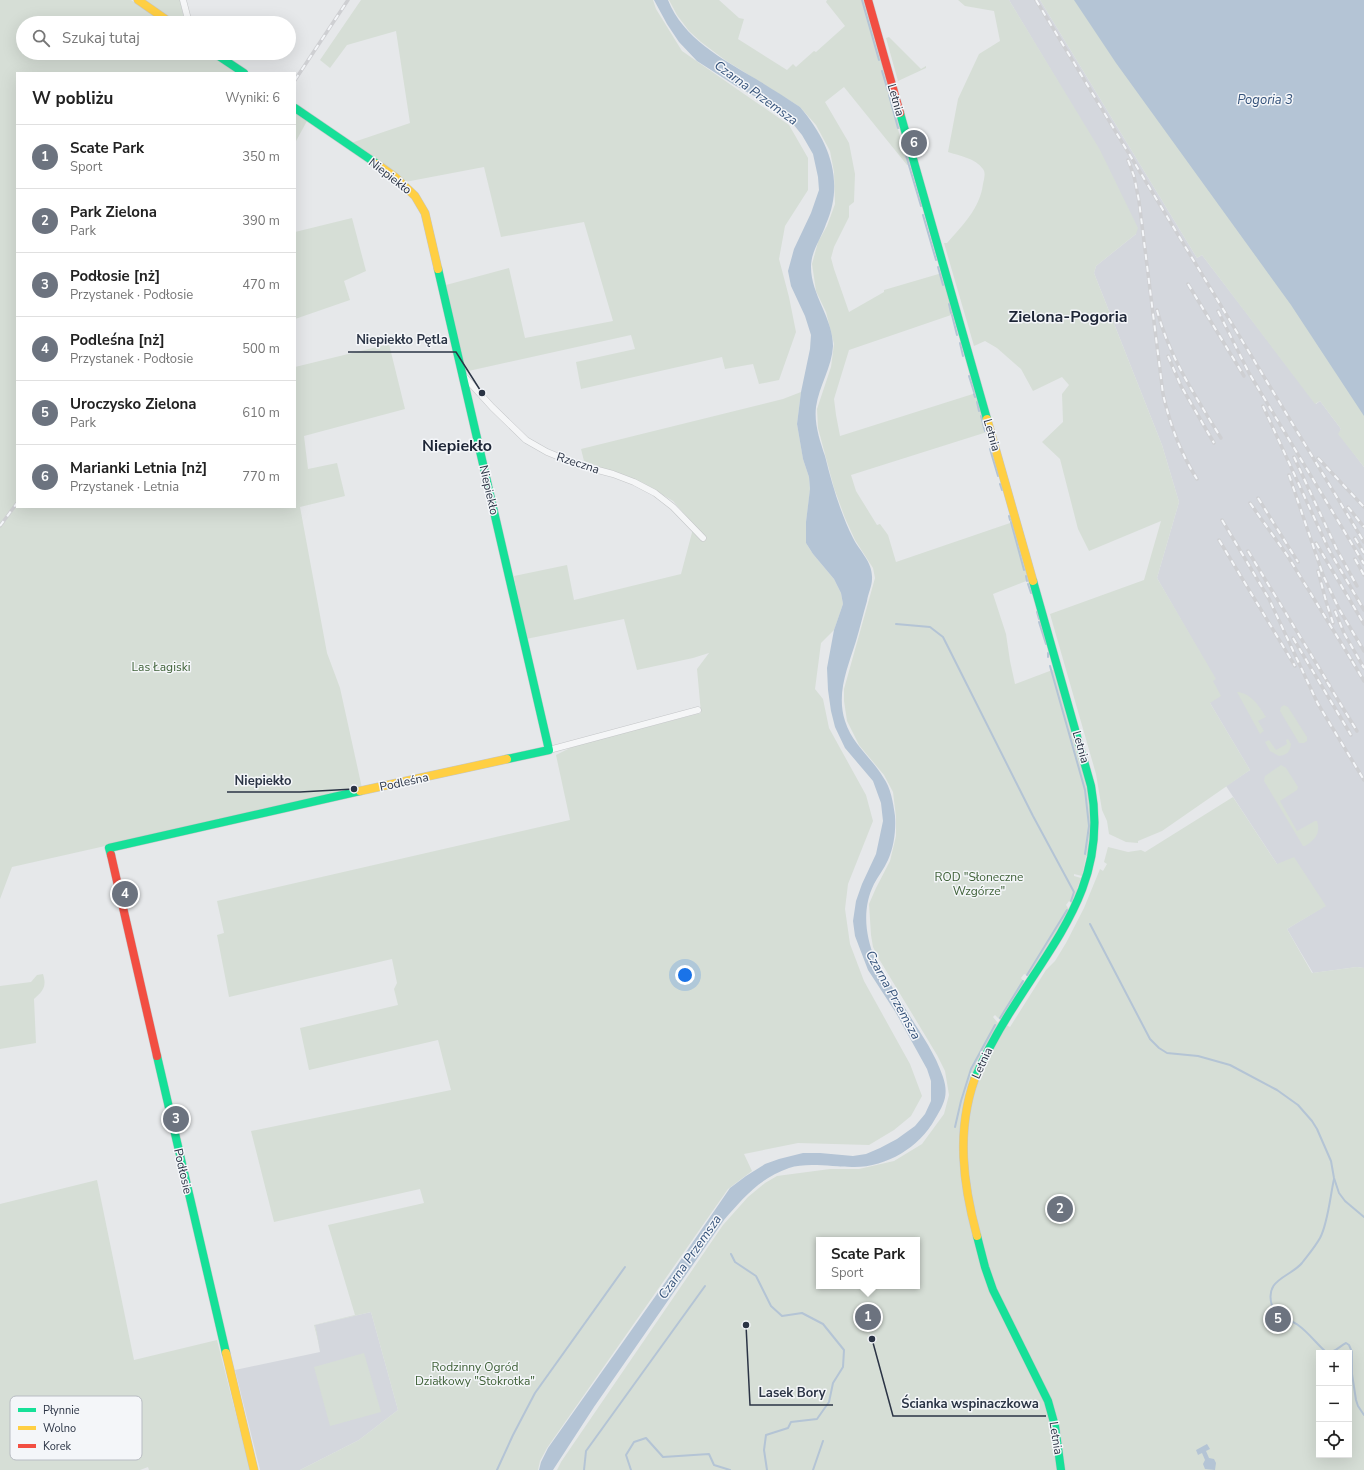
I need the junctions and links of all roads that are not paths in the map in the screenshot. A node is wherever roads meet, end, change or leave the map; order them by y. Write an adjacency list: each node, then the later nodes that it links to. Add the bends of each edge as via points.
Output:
1 (138, 0): 4 (street)
2 (183, 0): 5 (street)
3 (868, 0): 15 (street, Letnia, via 1057,662 1094,802 1095,837 1091,866 1082,894 1068,922 993,1040 974,1077 967,1101 962,1138 965,1189 985,1270 993,1292 1046,1396 1053,1416)
4 (161, 16)
5 (186, 16)
6 (224, 60): 7 (street)
7 (242, 72)
8 (296, 109): 9 (street, Niepiekło, via 395,177 423,207)
9 (462, 374): 10 (street, Rzeczna, via 526,440 571,462 613,474 655,493 673,507); 12 (street, Niepiekło)
10 (703, 538)
11 (698, 710): 12 (street, Podleśna)
12 (549, 750): 13 (street, Podleśna)
13 (109, 848): 14 (street, Podłosie)
14 (254, 1470)
15 (1061, 1470)

